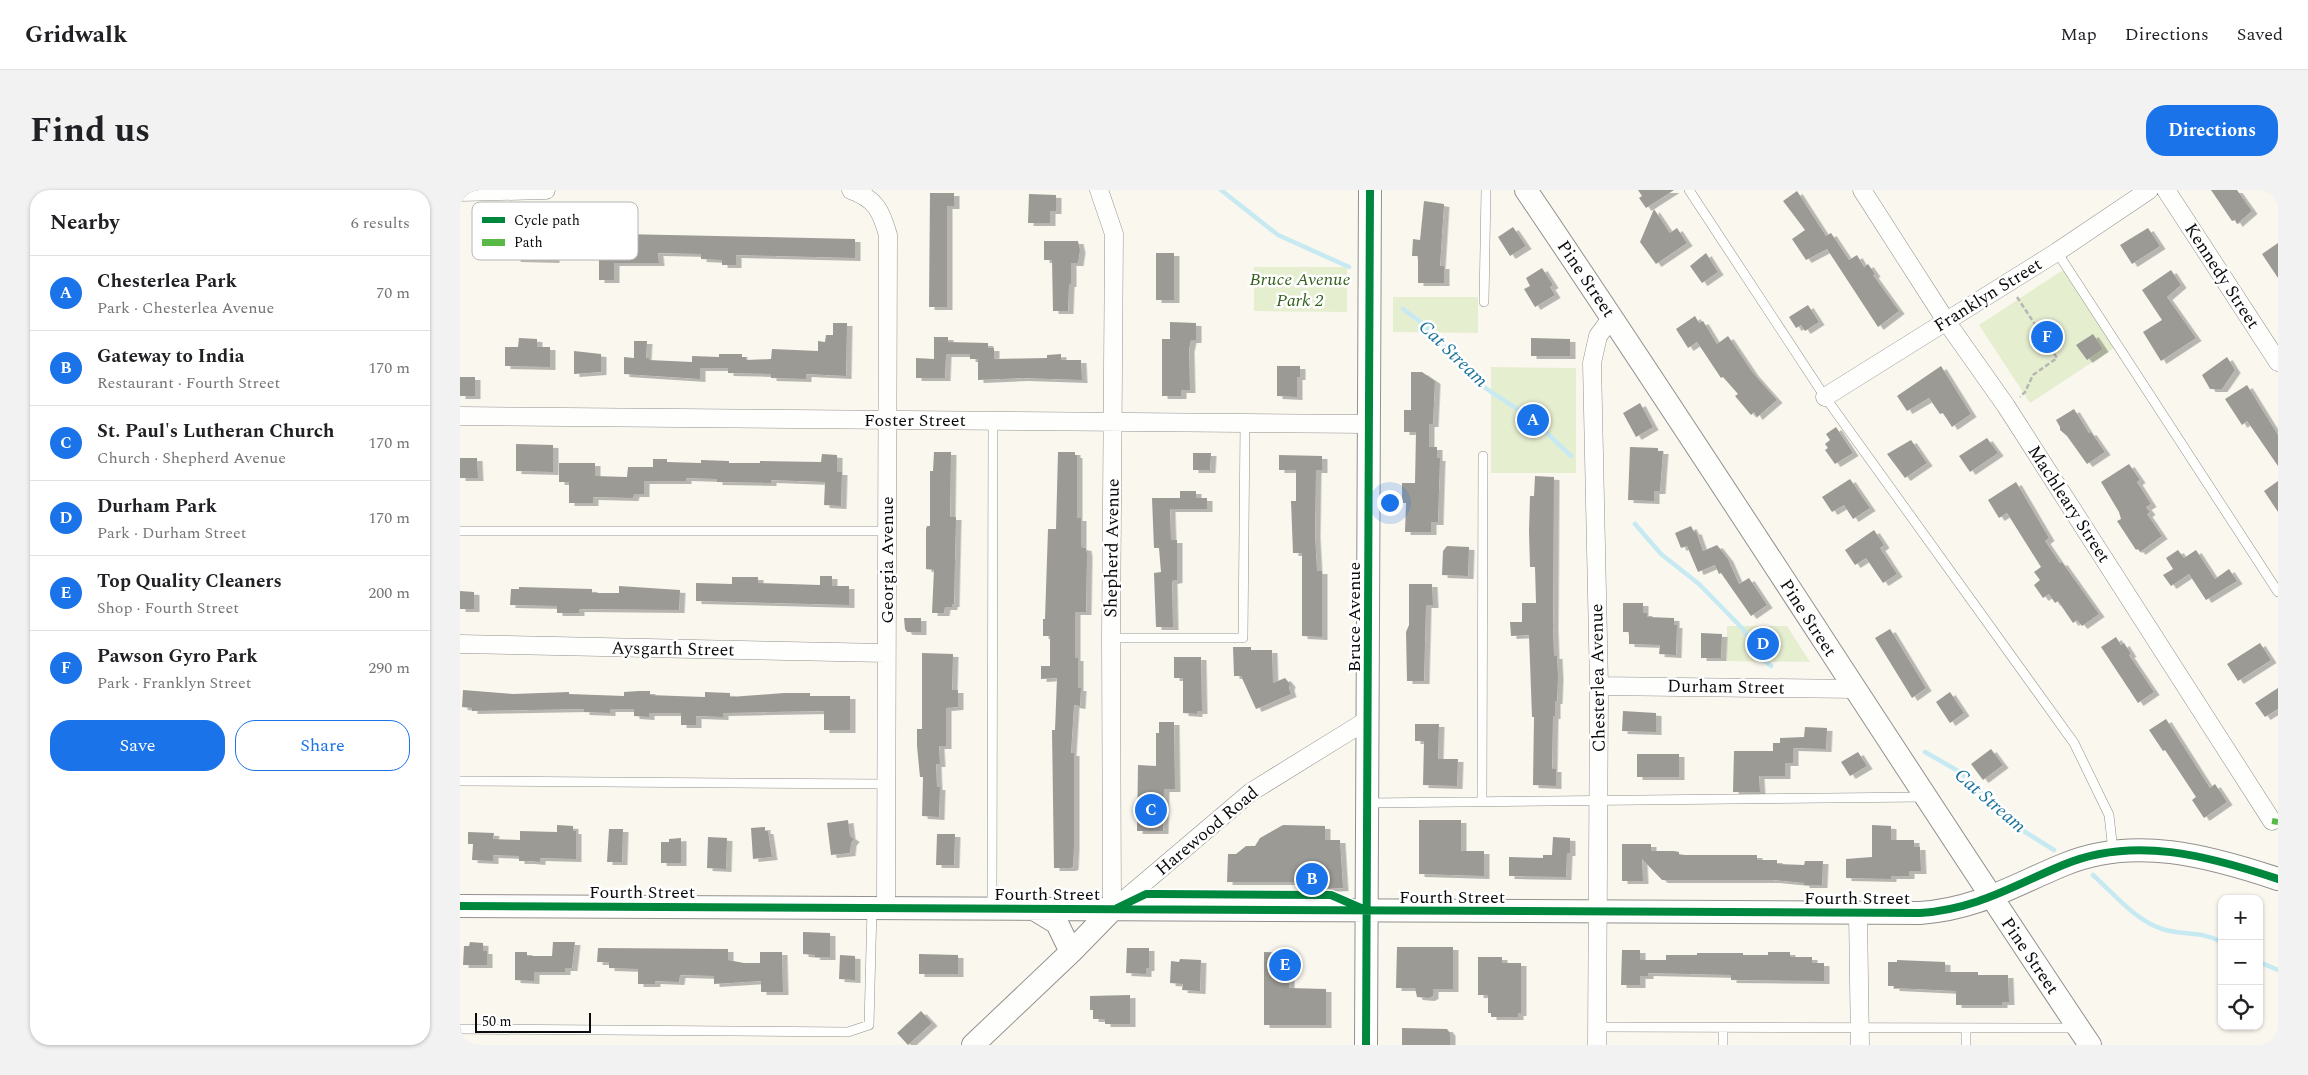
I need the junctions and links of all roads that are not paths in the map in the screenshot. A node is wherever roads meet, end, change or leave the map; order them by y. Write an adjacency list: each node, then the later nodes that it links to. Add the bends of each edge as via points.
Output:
1 (546, 190): 11 (street)
2 (851, 190): 19 (street, Georgia Avenue, via 866,196 882,212 888,235)
3 (1099, 190): 21 (street, Shepherd Avenue, via 1114,234)
4 (1370, 190): 23 (street, Bruce Avenue)
5 (1486, 190): 13 (lane)
6 (1526, 190): 14 (street, Pine Street)
7 (1690, 190): 17 (lane)
8 (1862, 190): 15 (street, Machleary Street)
9 (2149, 190): 12 (street, Franklyn Street)
10 (2166, 190): 16 (street, Kennedy Street)
11 (460, 192)
12 (2057, 252): 15 (street, Franklyn Street); 27 (lane)
13 (1484, 302)
14 (1612, 318): 31 (street, Chesterlea Avenue, via 1598,336 1592,363); 32 (street, Pine Street)
15 (1946, 321): 17 (street, Franklyn Street); 40 (street, Machleary Street, via 2006,406)
16 (2278, 362)
17 (1825, 397): 41 (lane, via 2074,743 2109,815)
18 (460, 416): 19 (street, Foster Street)
19 (888, 420): 20 (street, Foster Street); 26 (street, Georgia Avenue)
20 (993, 420): 21 (street, Foster Street); 47 (lane)
21 (1113, 421): 22 (street, Foster Street); 28 (street, Shepherd Avenue)
22 (1245, 423): 23 (street, Foster Street); 28 (lane, via 1243,638)
23 (1370, 424): 33 (street, Bruce Avenue)
24 (1482, 456): 38 (lane)
25 (460, 531): 26 (lane)
26 (887, 531): 30 (street, Georgia Avenue)
27 (2278, 592)
28 (1111, 638): 48 (street, Shepherd Avenue)
29 (460, 644): 30 (street, Aysgarth Street)
30 (886, 653): 35 (street, Georgia Avenue)
31 (1599, 686): 32 (street, Durham Street); 37 (street, Chesterlea Avenue)
32 (1854, 689): 36 (street, Pine Street)
33 (1369, 719): 39 (street, Bruce Avenue); 48 (street, Harewood Road, via 1251,792)
34 (460, 781): 35 (lane)
35 (886, 784): 45 (street, Georgia Avenue)
36 (1926, 797): 37 (lane); 43 (street, Pine Street)
37 (1598, 800): 38 (lane); 50 (street, Chesterlea Avenue)
38 (1482, 802): 39 (lane)
39 (1368, 803): 49 (street, Bruce Avenue)
40 (2272, 820)
41 (2112, 851): 42 (street, Fourth Street, via 2186,854 2222,861); 43 (street, Fourth Street, via 2064,864)
42 (2278, 879)
43 (1992, 898): 51 (street, Fourth Street, via 1944,911); 58 (street, Pine Street)
44 (460, 906): 45 (street, Fourth Street)
45 (879, 908): 47 (street, Fourth Street); 55 (lane, via 869,1025 848,1032)
46 (1034, 908): 47 (street, Fourth Street); 48 (street, Fourth Street); 52 (street, via 1057,924)
47 (992, 909)
48 (1112, 910): 49 (street, Fourth Street); 52 (street, Harewood Road)
49 (1368, 911): 50 (street, Fourth Street); 60 (street, Bruce Avenue)
50 (1598, 912): 51 (street, Fourth Street); 53 (street, Chesterlea Avenue)
51 (1858, 914): 57 (street)
52 (1071, 952): 59 (street, Harewood Road)
53 (1597, 1027): 54 (lane); 61 (street, Chesterlea Avenue)
54 (1723, 1028): 57 (lane); 62 (lane)
55 (460, 1029)
56 (1966, 1029): 57 (lane); 58 (lane); 63 (lane)
57 (1860, 1037)
58 (2085, 1037)
59 (973, 1045)
60 (1366, 1045)
61 (1597, 1045)
62 (1723, 1045)
63 (1966, 1045)

